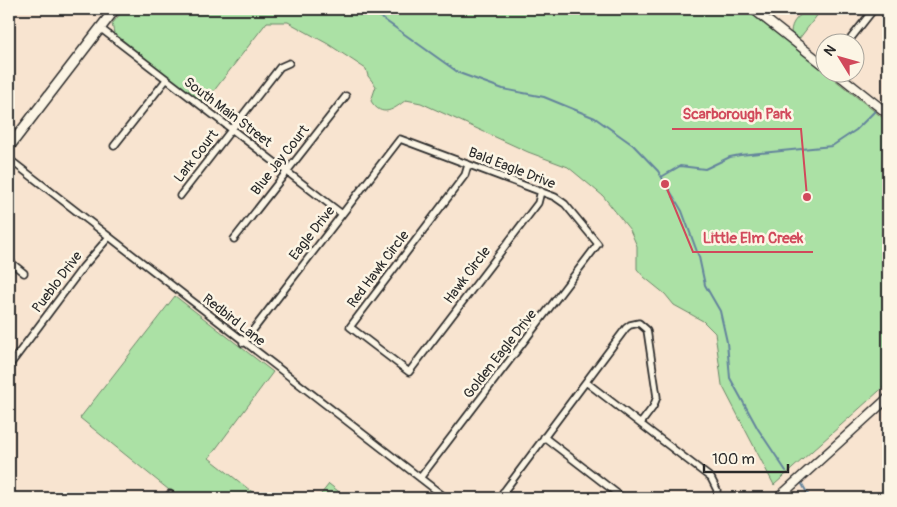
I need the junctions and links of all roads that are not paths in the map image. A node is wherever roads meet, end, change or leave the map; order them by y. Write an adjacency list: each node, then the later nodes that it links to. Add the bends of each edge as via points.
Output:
1 (115, 9): 4 (main road)
2 (753, 9): 6 (street)
3 (874, 9): 5 (street)
4 (100, 28): 8 (street, South Main Street); 15 (main road)
5 (856, 32)
6 (814, 57)
7 (289, 62): 12 (street, Lark Court, via 280,67)
8 (166, 80): 12 (street, South Main Street); 14 (street)
9 (848, 82): 11 (street)
10 (346, 96): 18 (street, Blue Jay Court)
11 (888, 114)
12 (232, 131): 18 (street, South Main Street); 20 (street, Lark Court)
13 (400, 139): 17 (street, Bald Eagle Drive); 21 (street, Eagle Drive)
14 (114, 146)
15 (9, 147)
16 (9, 159): 22 (street, Redbird Lane)
17 (468, 165): 19 (street, Bald Eagle Drive); 29 (street, Red Hawk Circle, via 465,175 350,327)
18 (286, 171): 21 (street, South Main Street); 23 (street, Blue Jay Court)
19 (541, 192): 24 (street, Bald Eagle Drive, via 565,204); 29 (street, Hawk Circle, via 538,203)
20 (180, 196)
21 (342, 214): 27 (street, Eagle Drive)
22 (109, 237): 27 (street, Redbird Lane); 28 (street, Pueblo Drive)
23 (234, 239)
24 (598, 244): 34 (street, Golden Eagle Drive)
25 (9, 261): 26 (street)
26 (24, 272)
27 (243, 343): 34 (street, Redbird Lane)
28 (9, 366)
29 (409, 372)
30 (586, 382): 32 (street); 32 (street, via 630,325 639,323 644,326 657,397); 33 (street)
31 (888, 398): 41 (street)
32 (641, 423): 40 (street, via 710,478 717,490)
33 (544, 437): 35 (street); 39 (street)
34 (420, 478): 36 (street, Redbird Lane)
35 (503, 492): 37 (street); 38 (street)
36 (446, 498)
37 (498, 498)
38 (511, 498)
39 (623, 498)
40 (716, 498)
41 (778, 498)

